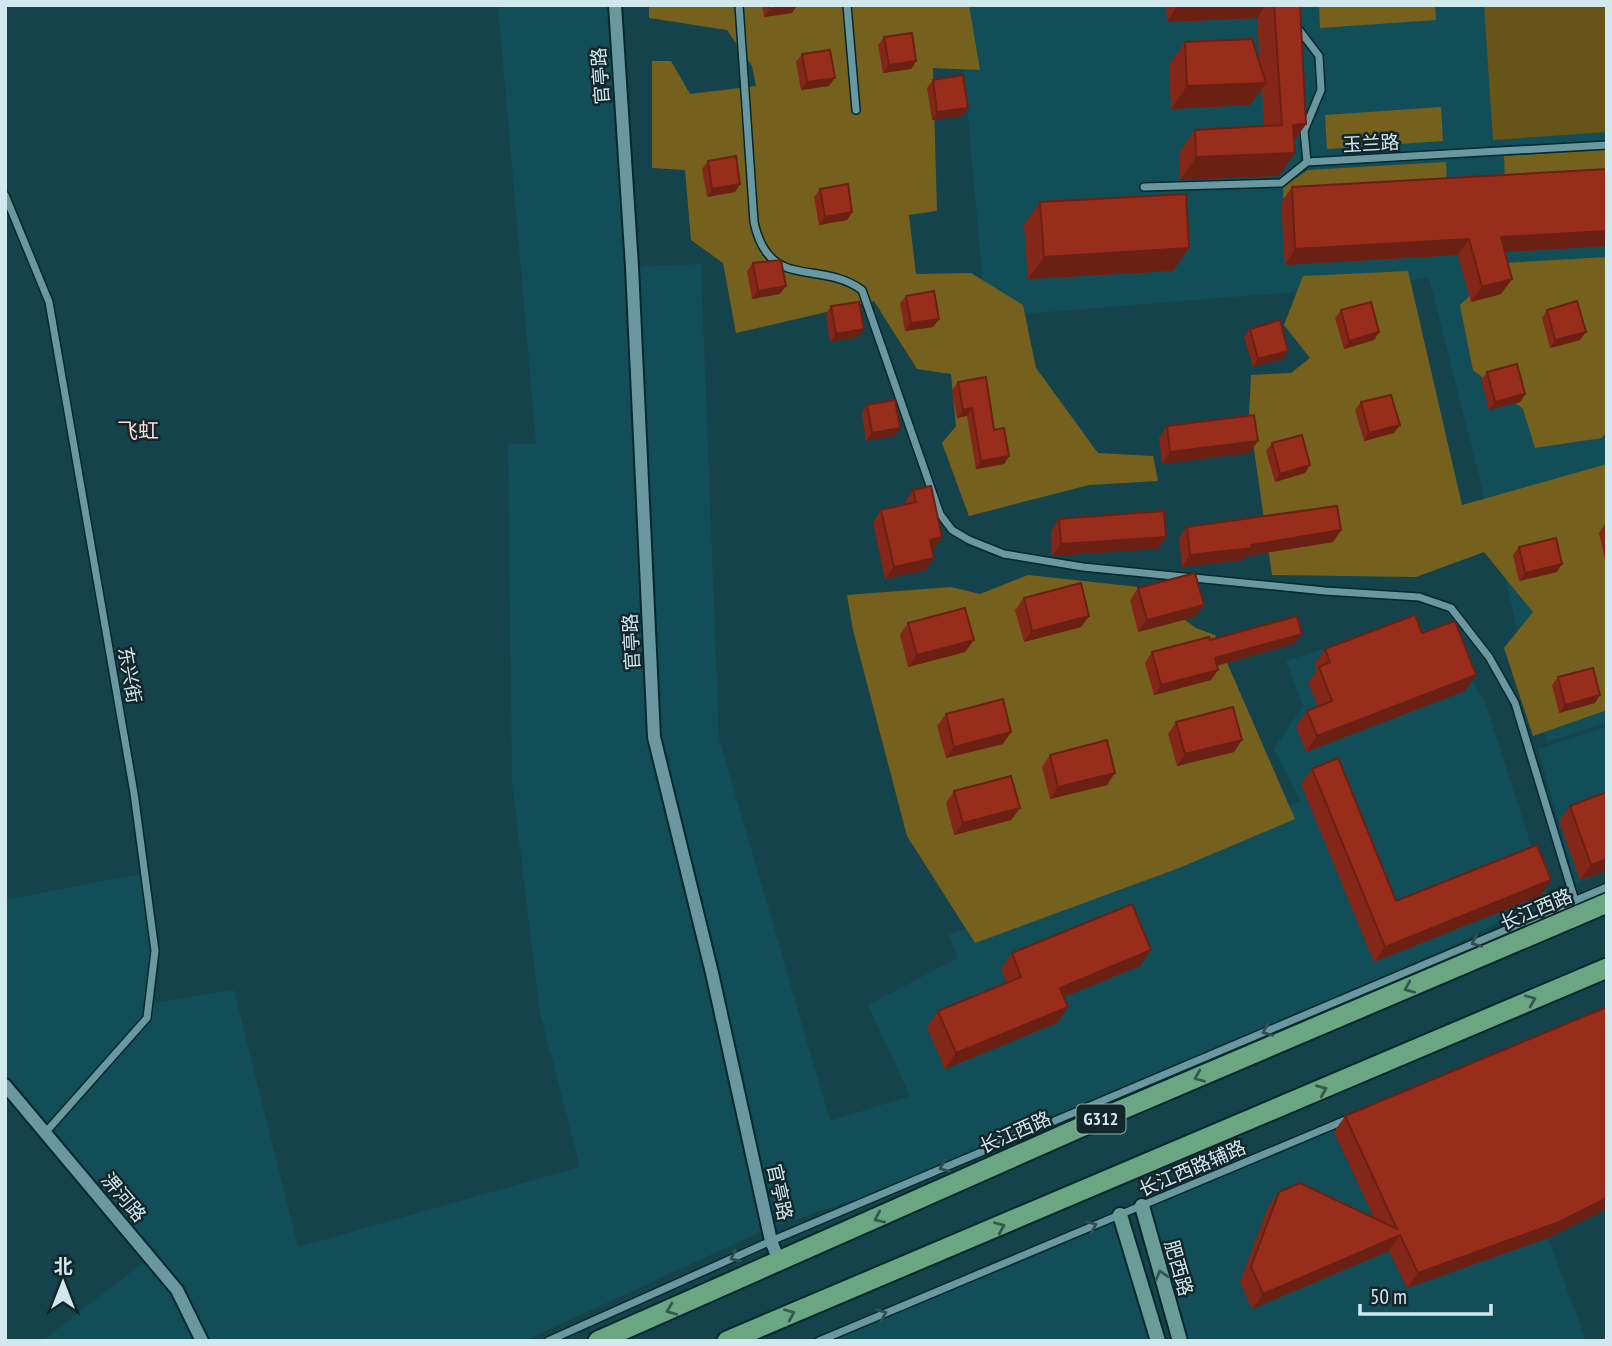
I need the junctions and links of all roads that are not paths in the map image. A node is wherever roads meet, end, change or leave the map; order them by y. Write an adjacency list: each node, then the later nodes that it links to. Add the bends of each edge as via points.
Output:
1 (615, 5): 19 (street, 官亭路, via 654,737)
2 (739, 5): 11 (street, via 759,246 773,262 797,272 846,279 862,290 940,514 952,530 1004,554 1083,567 1419,597 1451,608 1489,657 1515,703)
3 (847, 5): 5 (street)
4 (1297, 16): 7 (street, via 1297,27 1319,56 1321,90 1304,131)
5 (856, 110)
6 (1607, 145): 7 (street, 玉兰路)
7 (1307, 162): 8 (street, via 1281,183)
8 (1143, 187)
9 (5, 195): 16 (street, 东兴街, via 49,302 134,793 155,951 147,1018)
10 (1607, 887): 11 (street)
11 (1575, 901): 19 (street, one-way to 19)
12 (1607, 903): 20 (highway, 长江西路 / G312, one-way to 20, via 1088,1124)
13 (1607, 968): 24 (highway, one-way to 13)
14 (5, 1084): 16 (street, 淠河路)
15 (1356, 1116): 17 (street, 长江西路辅路)
16 (45, 1133): 21 (street, 淠河路, via 177,1290)
17 (1142, 1206): 18 (street, 长江西路辅路); 27 (main road, 肥西路, one-way to 17)
18 (1120, 1215): 25 (street, 长江西路辅路, one-way to 18); 26 (main road)
19 (771, 1241): 20 (street, 官亭路); 22 (street, one-way to 22)
20 (780, 1263): 23 (highway, 长江西路 / G312, one-way to 23)
21 (202, 1341)
22 (548, 1341)
23 (598, 1341)
24 (727, 1341)
25 (819, 1341)
26 (1158, 1341)
27 (1180, 1341)

